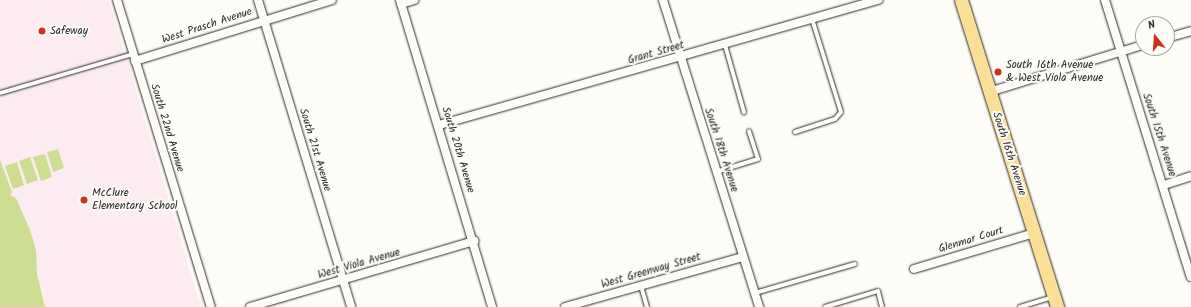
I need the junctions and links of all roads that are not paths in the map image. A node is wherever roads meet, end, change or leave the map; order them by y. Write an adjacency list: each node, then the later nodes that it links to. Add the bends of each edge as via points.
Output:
1 (116, 0): 17 (street, South 22nd Avenue)
2 (258, 0): 11 (street, South 21st Avenue)
3 (332, 0): 11 (street, West Prasch Avenue)
4 (414, 0): 9 (street)
5 (663, 0): 18 (street, South 18th Avenue)
6 (879, 0): 10 (street, Grant Street)
7 (960, 0): 19 (main road, South 16th Avenue)
8 (1105, 0): 16 (street, South 15th Avenue)
9 (401, 2): 22 (street, South 20th Avenue)
10 (812, 19): 14 (street, Grant Street); 24 (lane, via 842,112 835,119)
11 (264, 20): 17 (street, West Prasch Avenue); 34 (street, South 21st Avenue)
12 (1191, 30): 13 (street)
13 (1175, 35)
14 (725, 45): 18 (street, Grant Street); 21 (lane)
15 (1135, 47): 16 (street)
16 (1121, 51): 19 (street); 27 (street, South 15th Avenue)
17 (134, 57): 20 (lane); 38 (street, South 22nd Avenue)
18 (680, 58): 22 (street, Grant Street); 25 (street, South 18th Avenue)
19 (989, 92): 28 (main road, South 16th Avenue)
20 (0, 93)
21 (744, 112)
22 (439, 125): 29 (street, South 20th Avenue)
23 (749, 131): 25 (lane, via 758,159)
24 (795, 132)
25 (716, 172): 30 (street, South 18th Avenue)
26 (1191, 176): 27 (street)
27 (1164, 185): 33 (street, South 15th Avenue)
28 (1034, 233): 32 (street, Glenmar Court); 37 (main road, South 16th Avenue)
29 (474, 242): 34 (street, West Viola Avenue); 41 (street, South 20th Avenue)
30 (743, 257): 35 (street, West Greenway Street); 36 (street, South 18th Avenue)
31 (855, 264): 36 (lane)
32 (914, 269)
33 (1191, 277)
34 (343, 280): 39 (street, West Viola Avenue); 40 (street, South 21st Avenue)
35 (641, 286): 42 (street, West Greenway Street); 43 (lane)
36 (755, 293): 44 (street, South 18th Avenue)
37 (1055, 302): 47 (lane)
38 (210, 307)
39 (250, 307)
40 (351, 307)
41 (492, 307)
42 (565, 307)
43 (647, 307)
44 (759, 307)
45 (825, 307): 46 (lane, via 878,291)
46 (882, 307)
47 (1020, 307)

